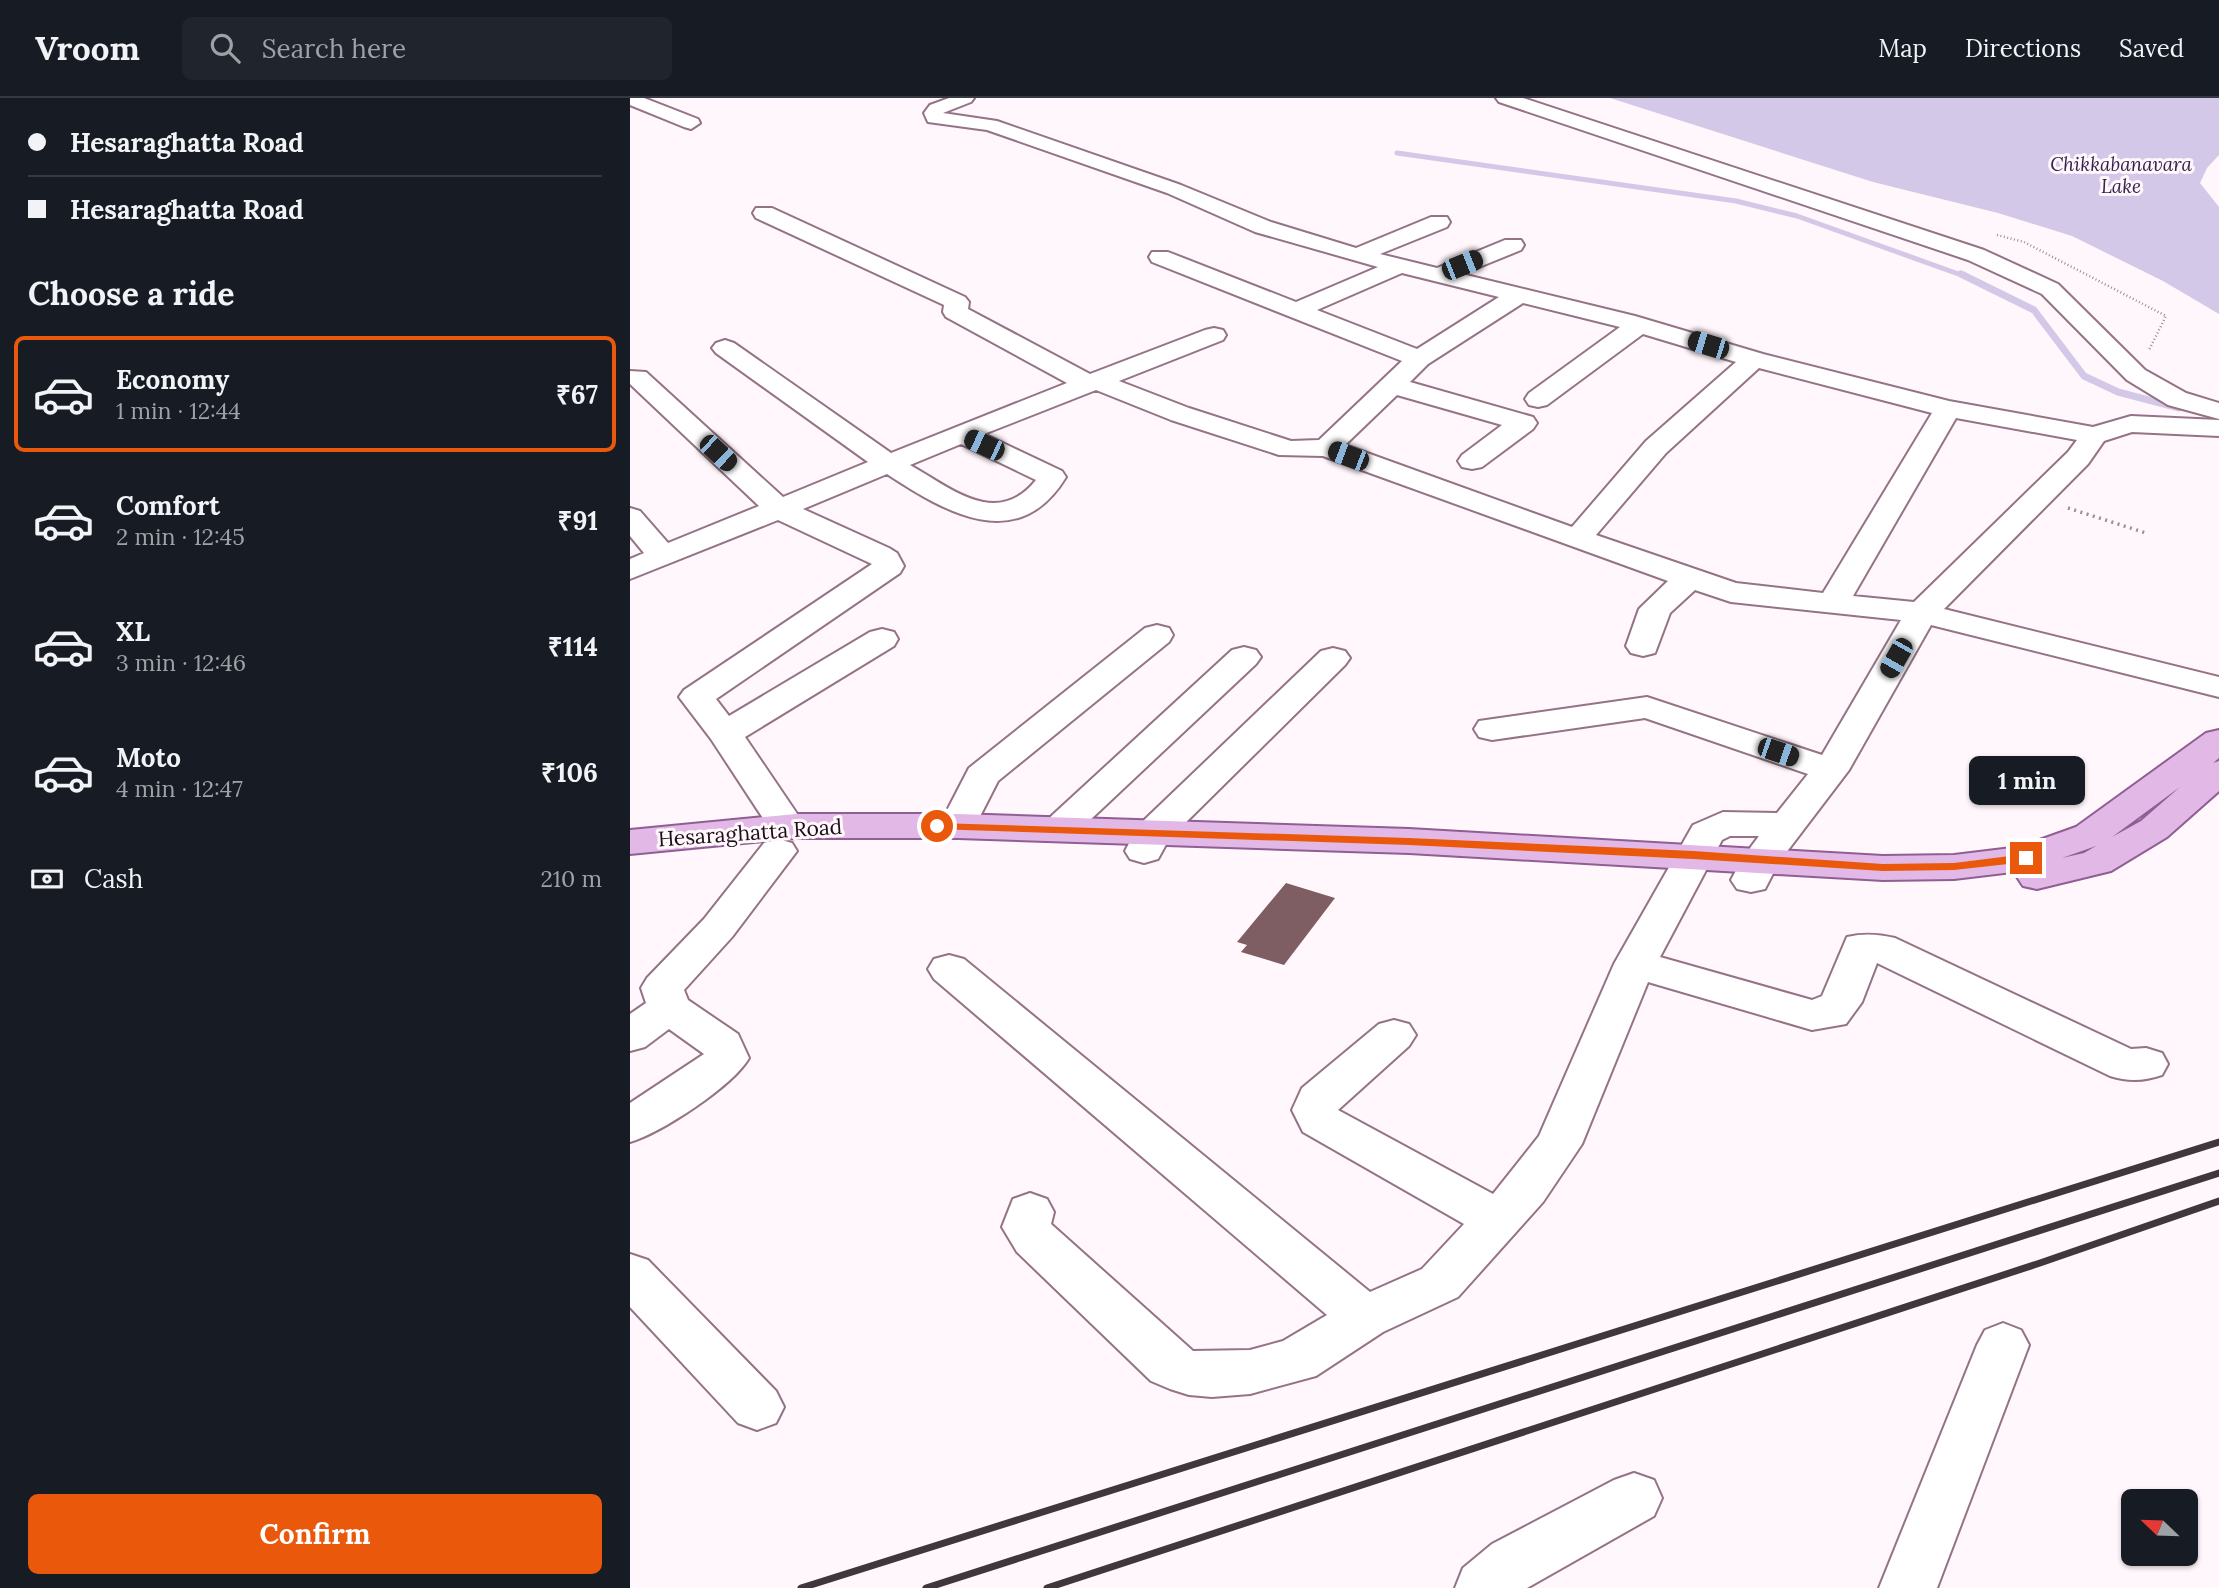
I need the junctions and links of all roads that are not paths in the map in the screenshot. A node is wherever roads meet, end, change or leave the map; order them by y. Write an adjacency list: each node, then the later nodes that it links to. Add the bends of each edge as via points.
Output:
1 (677, 98): 4 (street)
2 (965, 98): 9 (street, via 937,109 935,118 990,125 1174,189 1263,227)
3 (1505, 98): 25 (street, via 1976,255 2050,289 2136,374 2177,399)
4 (638, 102): 5 (street)
5 (691, 123)
6 (764, 213): 21 (street, via 957,302 955,312)
7 (1439, 222): 9 (street)
8 (1513, 245): 12 (street)
9 (1357, 255): 11 (street)
10 (1160, 257): 14 (street)
11 (1399, 266): 12 (street); 14 (street)
12 (1437, 276): 13 (street)
13 (1517, 296): 15 (street); 18 (street)
14 (1294, 311): 18 (street)
15 (1639, 325): 19 (street); 23 (street)
16 (1214, 335): 21 (street)
17 (725, 348): 31 (street)
18 (1419, 359): 22 (street)
19 (1754, 359): 24 (street); 34 (street, via 1656,447)
20 (637, 377): 32 (street)
21 (1093, 382): 27 (street); 29 (street, via 1289,449)
22 (1392, 385): 29 (street); 30 (street, via 1524,423)
23 (1538, 399)
24 (1948, 409): 28 (street); 38 (street)
25 (2219, 411)
26 (2219, 428): 28 (street, via 2131,424)
27 (962, 434): 31 (street); 31 (street, via 1052,477 1045,491 1027,505 986,513)
28 (2094, 435): 39 (street, via 2078,458)
29 (1326, 447): 34 (street)
30 (1472, 461)
31 (888, 465): 32 (street)
32 (779, 509): 35 (street); 47 (street, via 878,554 889,566 696,697)
33 (630, 517): 35 (street)
34 (1577, 539): 37 (street)
35 (663, 557): 36 (street)
36 (630, 570)
37 (1690, 578): 38 (street, via 1731,592); 42 (street, via 1655,609)
38 (1833, 603): 39 (street)
39 (1922, 613): 45 (street); 49 (street)
40 (1157, 635): 52 (street, via 982,776)
41 (882, 639): 47 (street)
42 (1643, 646)
43 (1244, 657): 53 (street)
44 (1333, 658): 56 (street)
45 (2219, 687)
46 (1492, 729): 49 (street, via 1647,707)
47 (725, 734): 54 (street)
48 (2219, 741): 59 (main road, via 2090,835 2026,858 1954,867)
49 (1831, 770): 51 (street)
50 (2214, 782): 59 (main road, via 2154,829 2097,862 2012,883 1945,887)
51 (1788, 825): 57 (street, via 1723,824 1707,833); 59 (street)
52 (958, 826): 53 (main road, Hesaraghatta Road); 54 (main road, Hesaraghatta Road)
53 (1059, 830): 56 (main road, Hesaraghatta Road)
54 (783, 839): 55 (main road, Hesaraghatta Road); 56 (main road, via 914,846); 58 (main road); 62 (street, via 718,929 662,989)
55 (630, 842)
56 (1148, 842): 57 (main road)
57 (1688, 865): 59 (main road); 60 (street)
58 (630, 867)
59 (1756, 870)
60 (1635, 964): 65 (street, via 1812,1015 1831,1013 1841,1002 1862,947 1880,948 2126,1065); 68 (street, via 1559,1144)
61 (949, 969): 70 (street)
62 (668, 1008): 64 (street); 66 (street, via 722,1045 727,1058)
63 (1394, 1035): 68 (street, via 1318,1100 1318,1120)
64 (630, 1036)
65 (2146, 1064)
66 (630, 1125)
67 (1030, 1212): 70 (street, via 1026,1227 1034,1238 1170,1365 1189,1373 1250,1372 1297,1360)
68 (1499, 1220): 70 (street, via 1440,1283)
69 (630, 1274): 72 (street)
70 (1365, 1317)
71 (2003, 1345): 75 (street)
72 (757, 1408)
73 (1634, 1498): 74 (street, via 1513,1563)
74 (1484, 1588)
75 (1908, 1588)

